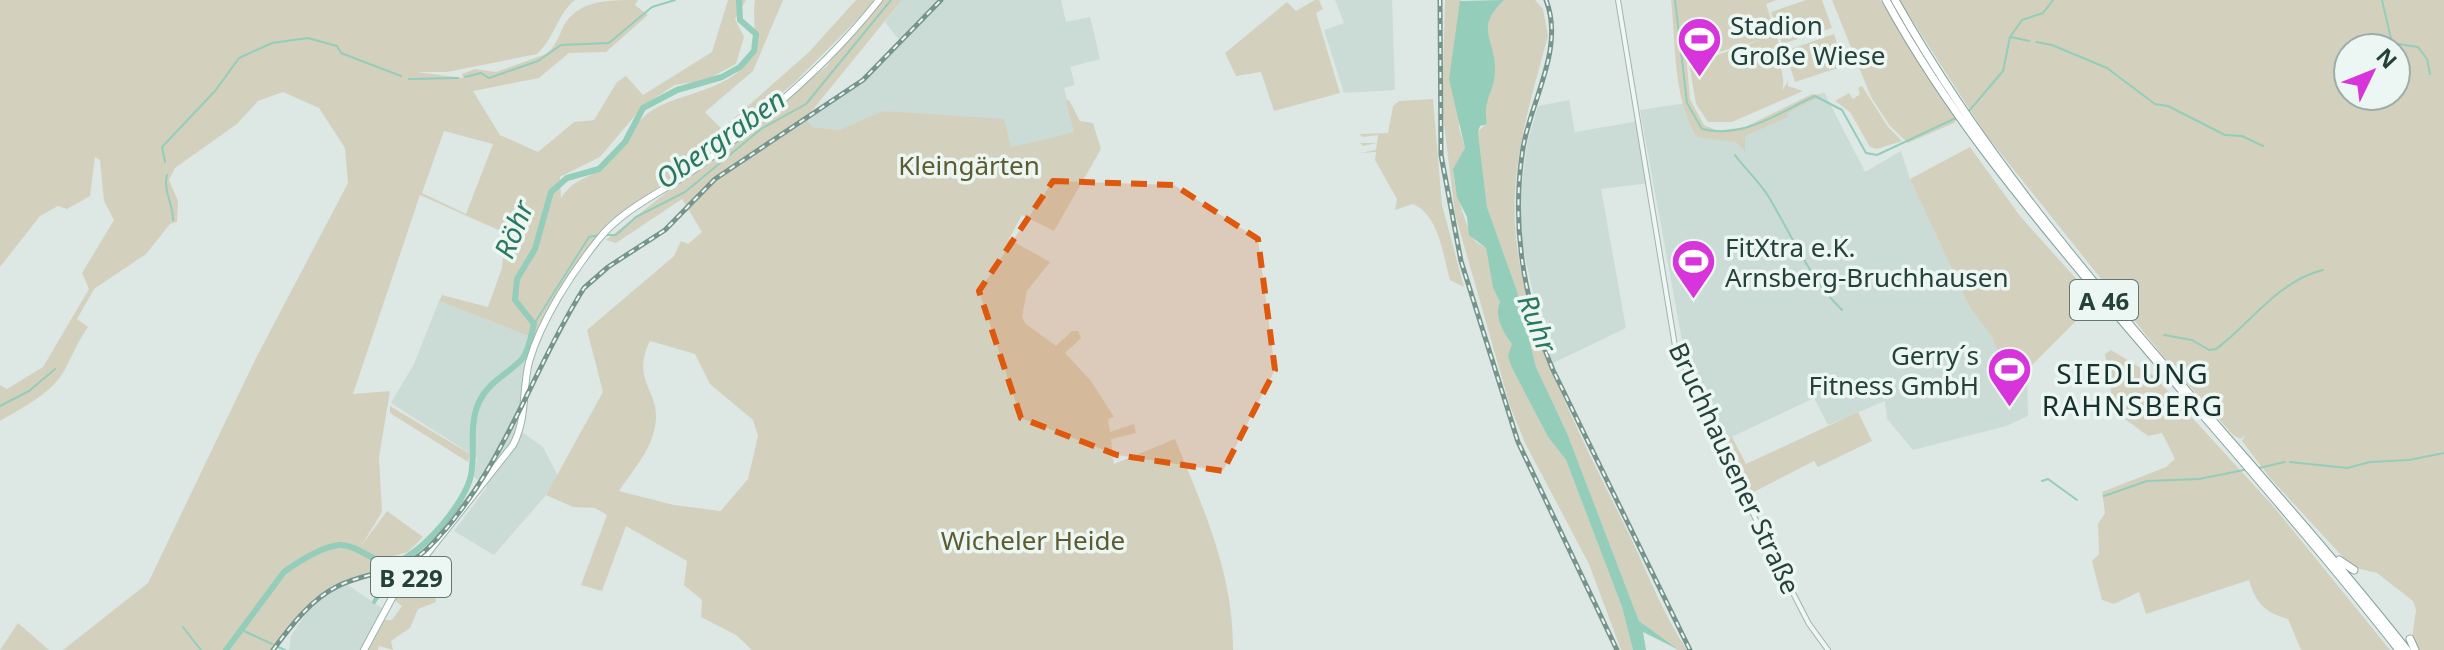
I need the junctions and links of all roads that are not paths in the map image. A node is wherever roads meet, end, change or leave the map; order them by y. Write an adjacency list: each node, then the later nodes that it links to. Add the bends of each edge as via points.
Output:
1 (879, 0): 10 (main road, B 229, via 842,44 771,109 597,241 536,343 515,442 392,598)
2 (1618, 0): 11 (street, Bruchhausener Straße, via 1679,359 1785,579)
3 (1886, 0): 5 (highway, A 46)
4 (1895, 0): 5 (highway, A 46)
5 (1931, 67): 6 (highway, A 46, via 1988,151)
6 (2266, 484): 7 (highway, A 46); 12 (highway, A 46)
7 (2316, 537): 8 (highway); 13 (highway, A 46)
8 (2354, 570)
9 (2410, 639): 14 (highway)
10 (364, 650)
11 (1828, 650)
12 (2399, 650)
13 (2407, 650)
14 (2415, 650)

